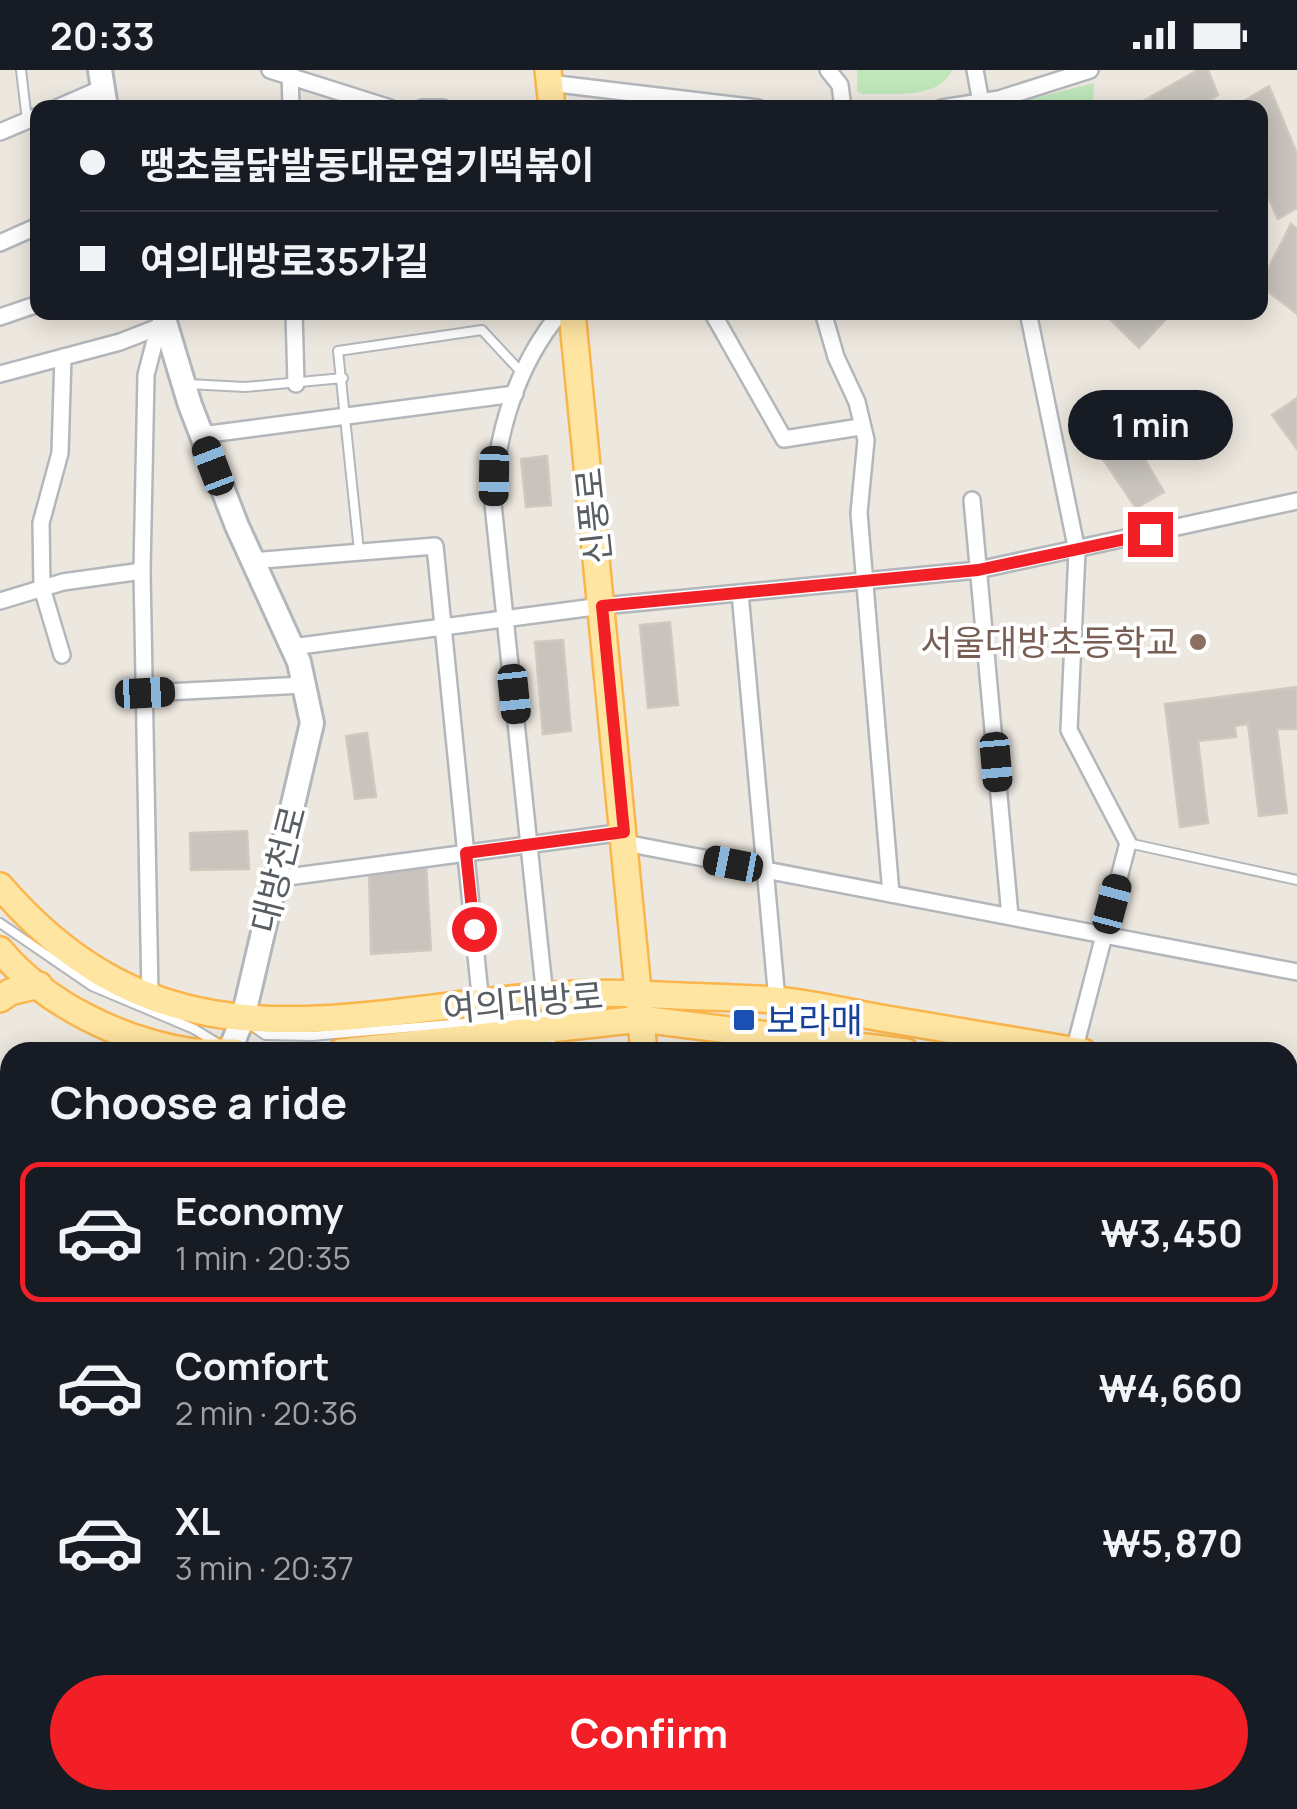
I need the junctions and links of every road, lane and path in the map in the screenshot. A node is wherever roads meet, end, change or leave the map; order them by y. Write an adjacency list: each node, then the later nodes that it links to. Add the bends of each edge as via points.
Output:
1 (21, 70): 16 (lane)
2 (270, 70): 6 (street)
3 (828, 70): 13 (street)
4 (975, 70): 14 (street)
5 (1090, 70): 15 (street)
6 (290, 74): 10 (street); 11 (street)
7 (549, 87): 12 (street)
8 (103, 88): 9 (street)
9 (76, 100)
10 (291, 100)
11 (366, 100)
12 (678, 100)
13 (842, 100)
14 (980, 100)
15 (997, 100)
16 (30, 109)
17 (30, 119): 18 (street)
18 (0, 132)
19 (30, 230): 20 (street)
20 (0, 244)
21 (30, 307): 22 (street)
22 (0, 317)
23 (159, 320): 32 (street)
24 (163, 320): 47 (street, via 146,375)
25 (165, 320): 36 (main road, 대방천로)
26 (294, 320): 37 (street)
27 (555, 320): 34 (street)
28 (573, 320): 53 (main road, 신풍로)
29 (717, 320): 40 (street, via 784,439)
30 (825, 320): 40 (street, via 858,402)
31 (1030, 320): 44 (street)
32 (63, 357): 33 (street); 50 (street, via 60,454 41,523)
33 (0, 374)
34 (523, 375): 35 (lane, via 482,330 338,351); 38 (street)
35 (343, 378): 37 (lane); 39 (lane)
36 (184, 384): 37 (lane); 41 (main road, 대방천로)
37 (296, 384)
38 (515, 394): 39 (street); 54 (street, via 494,476)
39 (346, 418): 41 (street); 45 (lane)
40 (860, 427): 49 (street, via 866,458 859,513)
41 (202, 435): 46 (main road, 대방천로)
42 (972, 500): 48 (street)
43 (1297, 501): 44 (street)
44 (1077, 550): 48 (street); 61 (street, via 1069,730)
45 (359, 551): 46 (street); 55 (street, via 435,546)
46 (252, 561): 56 (main road, 대방천로)
47 (142, 570): 50 (street); 59 (street)
48 (978, 570): 49 (street); 69 (street)
49 (864, 581): 51 (street); 68 (street)
50 (42, 588): 52 (street); 57 (street)
51 (740, 592): 53 (street); 64 (street)
52 (0, 602)
53 (602, 606): 54 (street); 60 (main road, 신풍로)
54 (506, 618): 55 (street); 62 (street)
55 (443, 626): 56 (street); 63 (street)
56 (292, 648): 58 (main road, 대방천로)
57 (62, 655)
58 (304, 685): 59 (street); 65 (main road, 대방천로, via 312,724)
59 (145, 693): 75 (street)
60 (625, 837): 62 (street); 64 (street); 80 (main road, 신풍로)
61 (1128, 843): 66 (lane); 71 (street)
62 (531, 844): 63 (street); 76 (street)
63 (466, 853): 65 (street); 79 (street)
64 (769, 870): 68 (street); 78 (street)
65 (273, 878): 81 (main road, 대방천로)
66 (1297, 880)
67 (0, 886): 75 (main road, 여의대방로, via 71,953)
68 (891, 894): 69 (street)
69 (1010, 916): 71 (street)
70 (0, 924): 84 (lane, via 92,986)
71 (1104, 935): 73 (street); 89 (street)
72 (0, 950): 74 (main road)
73 (1297, 972)
74 (38, 985): 77 (main road); 83 (main road, via 75,1012)
75 (150, 995): 81 (main road, 여의대방로)
76 (545, 998): 79 (main road, 여의대방로); 80 (main road, 여의대방로)
77 (0, 999)
78 (777, 1000): 80 (main road, 여의대방로); 88 (main road, 여의대방로)
79 (481, 1005): 81 (main road, 여의대방로, via 283,1022)
80 (639, 1006): 81 (lane, via 312,1036 265,1035); 82 (main road, 여의대방로); 86 (main road, 신풍로); 87 (main road, 여의대방로)
81 (243, 1018): 85 (main road, 대방천로)
82 (550, 1041)
83 (150, 1042)
84 (218, 1042)
85 (235, 1042)
86 (643, 1042)
87 (779, 1042)
88 (1020, 1042)
89 (1080, 1042)

